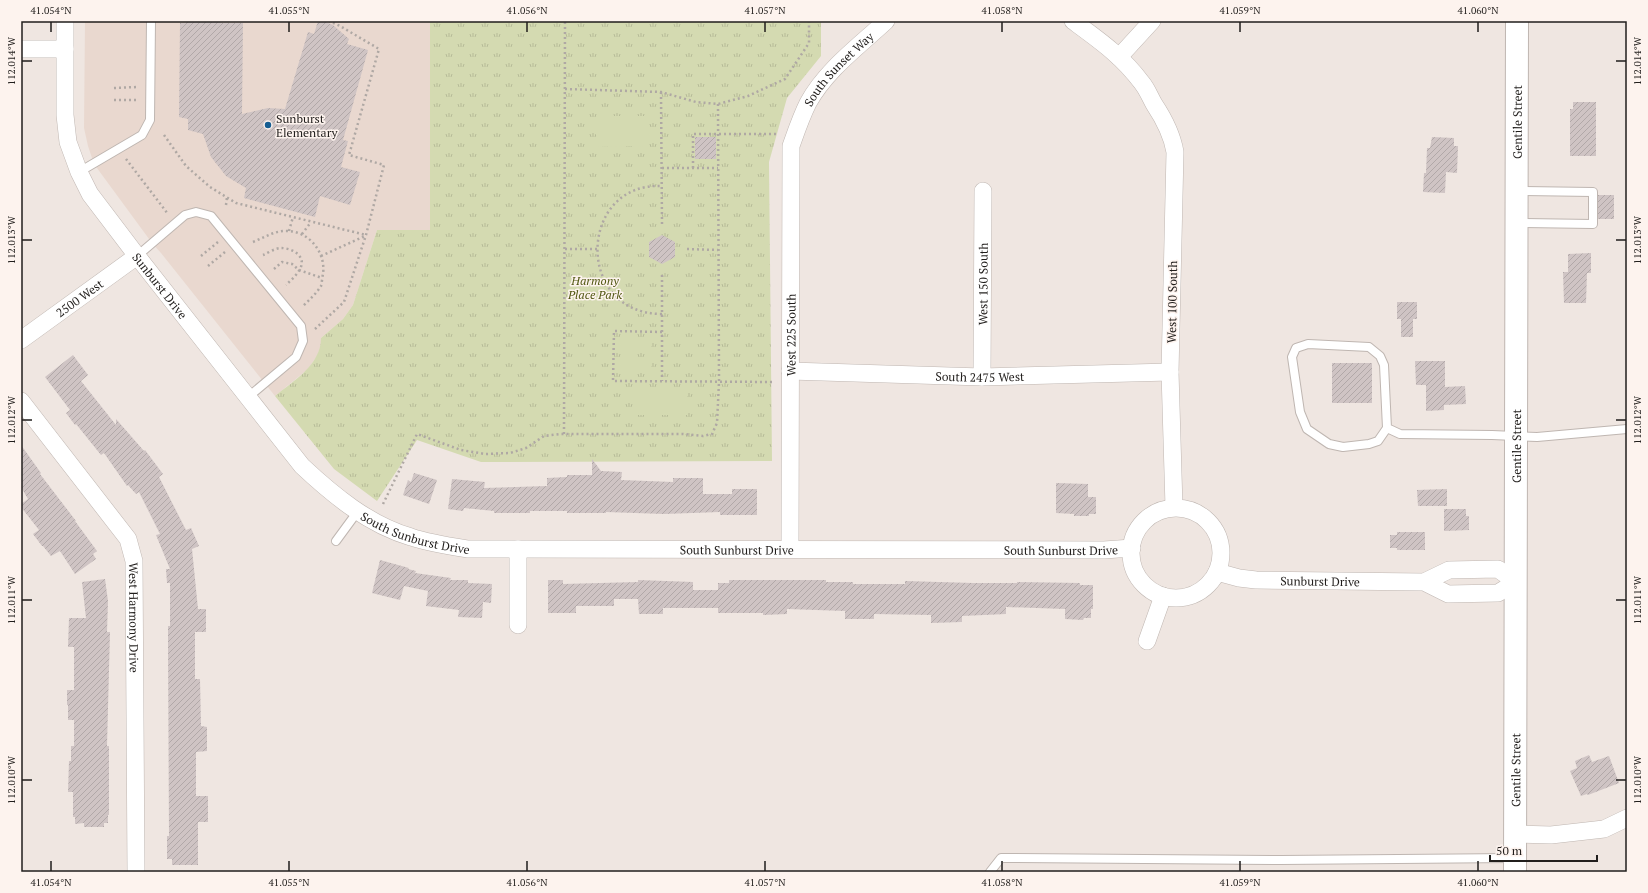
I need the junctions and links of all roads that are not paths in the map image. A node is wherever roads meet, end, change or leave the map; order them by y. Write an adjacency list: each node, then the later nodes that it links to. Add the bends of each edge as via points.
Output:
1 (66, 21): 8 (street, Sunburst Drive)
2 (151, 21): 11 (lane, via 150,120 142,135)
3 (886, 21): 10 (street, South Sunset Way, via 852,51 820,85)
4 (1073, 21): 9 (street, via 1094,34)
5 (1152, 21): 9 (street)
6 (1518, 21): 13 (main road, Gentile Street)
7 (21, 49): 8 (street)
8 (65, 49): 11 (street, Sunburst Drive, via 68,142)
9 (1119, 57): 18 (street, West 100 South, via 1142,83 1173,139 1175,152)
10 (800, 123): 17 (street, West 225 South, via 791,146)
11 (79, 172): 15 (street, Sunburst Drive, via 90,194)
12 (983, 191): 19 (street, West 150 South)
13 (1517, 191): 14 (main road, Gentile Street); 14 (lane, via 1593,192 1593,224)
14 (1517, 223): 24 (main road, Gentile Street)
15 (137, 256): 16 (street, 2500 West); 20 (street, Sunburst Drive); 20 (lane, via 185,216 196,212 211,216 301,326 303,341 296,357)
16 (21, 340)
17 (790, 371): 19 (street, South 2475 West); 30 (street, West 225 South)
18 (1170, 372): 19 (street, South 2475 West); 25 (street, West 100 South)
19 (982, 377)
20 (247, 398): 26 (street, Sunburst Drive, via 302,466)
21 (21, 401): 40 (street, West Harmony Drive, via 128,539 134,560)
22 (1387, 428): 22 (lane, via 1384,365 1380,356 1369,347 1308,344 1296,348 1292,357 1300,412 1307,429 1330,444 1343,447 1378,441); 24 (lane, via 1400,434)
23 (1627, 429): 24 (lane, via 1537,437)
24 (1517, 436): 33 (main road, Gentile Street)
25 (1174, 508): 28 (street, via 1150,516 1135,535); 31 (street, via 1189,510 1203,516 1214,528 1220,542 1221,557)
26 (354, 509): 27 (lane); 29 (street, South Sunburst Drive, via 377,523 410,537 468,549)
27 (336, 541)
28 (1132, 548): 30 (street, South Sunburst Drive); 34 (street, via 1132,563 1138,577 1149,588)
29 (518, 549): 30 (street, South Sunburst Drive); 35 (street)
30 (790, 549)
31 (1217, 572): 32 (street, Sunburst Drive, via 1256,580); 34 (street, via 1210,583 1200,591 1175,598)
32 (1424, 582): 33 (street, Sunburst Drive, via 1448,594 1498,593); 33 (street, Sunburst Drive, via 1449,570 1498,569)
33 (1516, 582): 38 (main road, Gentile Street)
34 (1163, 596): 36 (street)
35 (518, 625)
36 (1147, 641)
37 (1627, 818): 38 (street, via 1604,829 1551,835)
38 (1515, 834): 39 (main road, Gentile Street)
39 (1515, 865): 41 (lane, via 1001,858)
40 (136, 872)
41 (990, 872)

